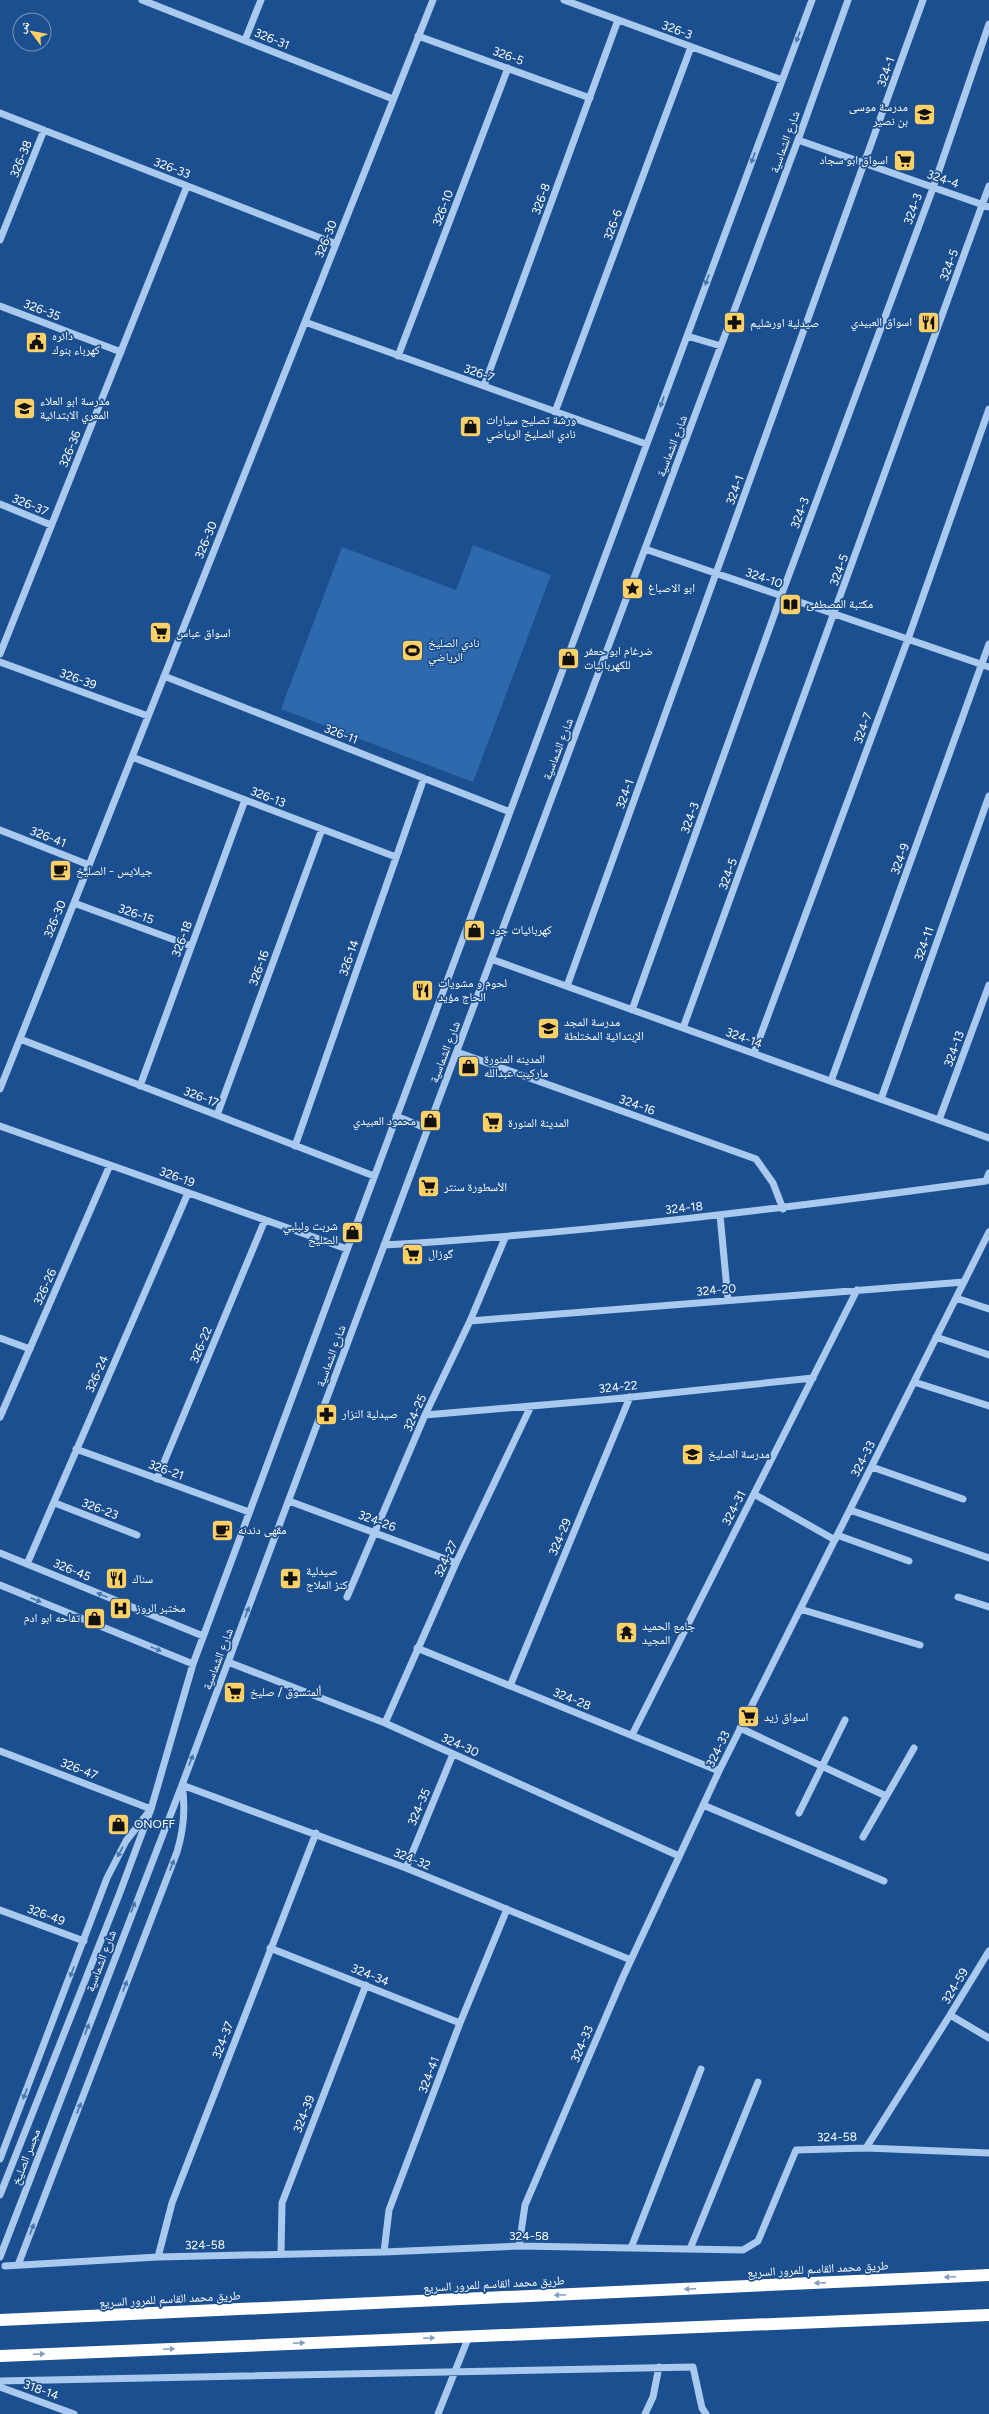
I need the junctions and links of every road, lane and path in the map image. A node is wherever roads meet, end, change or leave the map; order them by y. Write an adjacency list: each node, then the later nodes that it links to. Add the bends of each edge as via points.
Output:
1 (142, 0): 11 (street, 326-31)
2 (261, 0): 11 (street)
3 (433, 0): 10 (street, 326-30)
4 (564, 0): 8 (street, 326-3)
5 (812, 0): 14 (street, شارع الشماسية, one-way to 14)
6 (848, 0): 19 (street, شارع الشماسية)
7 (923, 0): 20 (street, 324-1)
8 (618, 20): 12 (street, 326-3); 15 (street, 326-8)
9 (989, 24): 23 (street, 324-3)
10 (418, 36): 13 (street, 326-5); 16 (street, 326-30)
11 (245, 40): 16 (street, 326-31)
12 (691, 47): 14 (street, 326-3); 35 (street, 326-6)
13 (508, 68): 15 (street, 326-5); 32 (street, 326-10)
14 (782, 80): 29 (street, شارع الشماسية, one-way to 29)
15 (590, 98): 33 (street, 326-8)
16 (393, 99): 26 (street, 326-30)
17 (0, 113): 18 (street, 326-33)
18 (44, 130): 21 (street, 326-33); 25 (street, 326-38)
19 (798, 140): 20 (street, 324-4); 30 (street, شارع الشماسية)
20 (865, 163): 23 (street, 324-4); 40 (street, 324-1)
21 (187, 186): 26 (street, 326-33); 31 (street, 326-36)
22 (989, 186): 24 (street, 324-5)
23 (933, 188): 24 (street, 324-4); 41 (street, 324-3)
24 (986, 206): 42 (street, 324-5)
25 (0, 240)
26 (336, 244): 28 (street, 326-30)
27 (0, 306): 31 (street, 326-35)
28 (304, 322): 32 (street, 326-7); 48 (street, 326-30)
29 (687, 336): 30 (street); 36 (street, شارع الشماسية, one-way to 36)
30 (721, 346): 39 (street, شارع الشماسية)
31 (121, 352): 38 (street, 326-36)
32 (398, 356): 33 (street, 326-7)
33 (484, 386): 35 (street, 326-7)
34 (989, 409): 43 (street, 324-7)
35 (555, 412): 36 (street, 326-7)
36 (646, 444): 54 (street, شارع الشماسية)
37 (0, 504): 38 (street, 326-37)
38 (51, 525): 45 (street, 326-36)
39 (645, 549): 40 (street, 324-10); 61 (street, شارع الشماسية)
40 (716, 574): 41 (street, 324-10); 63 (street, 324-1)
41 (781, 596): 42 (street, 324-10); 64 (street, 324-3)
42 (835, 614): 43 (street, 324-10); 65 (street, 324-5)
43 (908, 639): 47 (street, 324-10); 68 (street, 324-7)
44 (989, 644): 47 (street, 324-9)
45 (0, 654)
46 (0, 662): 49 (street, 326-39)
47 (985, 666): 69 (street, 324-9)
48 (164, 676): 49 (street, 326-30); 51 (street, 326-11)
49 (148, 716): 50 (street, 326-30)
50 (132, 757): 53 (street, 326-13); 58 (street, 326-30)
51 (424, 778): 54 (street, 326-11); 57 (street, 326-14)
52 (989, 796): 72 (street, 324-11)
53 (245, 800): 55 (street, 326-13); 60 (street, 326-18)
54 (510, 812): 74 (street, شارع الشماسية)
55 (322, 829): 57 (street, 326-13); 73 (street, 326-16)
56 (0, 830): 58 (street, 326-41)
57 (396, 857): 79 (street, 326-14)
58 (89, 865): 59 (street, 326-30)
59 (74, 903): 60 (street, 326-15); 66 (street, 326-30)
60 (191, 946): 70 (street, 326-18)
61 (491, 959): 63 (street, 324-14); 67 (street, شارع الشماسية)
62 (989, 985): 75 (street, 324-13)
63 (567, 986): 64 (street, 324-14)
64 (632, 1010): 65 (street, 324-14)
65 (683, 1028): 68 (street, 324-14)
66 (20, 1039): 70 (street, 326-17); 71 (street, 326-30)
67 (457, 1052): 77 (street, شارع الشماسية); 85 (street, 324-16, via 756,1160 773,1183)
68 (754, 1053): 69 (street, 324-14)
69 (831, 1081): 72 (street, 324-14)
70 (140, 1086): 73 (street, 326-17)
71 (0, 1088)
72 (880, 1099): 75 (street, 324-14)
73 (217, 1115): 79 (street, 326-17)
74 (396, 1116): 77 (street); 82 (street, شارع الشماسية)
75 (939, 1120): 78 (street, 324-14)
76 (0, 1126): 80 (street, 326-19)
77 (428, 1129): 90 (street, شارع الشماسية)
78 (989, 1138)
79 (295, 1146): 82 (street, 326-17)
80 (110, 1165): 84 (street, 326-19); 100 (street, 326-26)
81 (989, 1173): 83 (street)
82 (374, 1176): 91 (street, شارع الشماسية)
83 (987, 1183): 85 (street, 324-18)
84 (188, 1193): 87 (street, 326-19); 109 (street, 326-24)
85 (783, 1209): 86 (street, 324-18)
86 (720, 1215): 89 (street, 324-18); 95 (street)
87 (265, 1220): 91 (street, 326-19); 111 (street, 326-22)
88 (989, 1232): 92 (street, 324-33)
89 (505, 1238): 90 (street, 324-18); 97 (street, 324-25)
90 (384, 1245): 114 (street, شارع الشماسية)
91 (347, 1249): 117 (street, شارع الشماسية)
92 (964, 1282): 93 (street, 324-20); 94 (street, 324-33)
93 (856, 1290): 95 (street, 324-20); 102 (street, 324-31)
94 (956, 1298): 96 (street); 98 (street, 324-33)
95 (728, 1300): 97 (street, 324-20)
96 (989, 1309)
97 (470, 1321): 107 (street, 324-25)
98 (936, 1337): 101 (street); 103 (street, 324-33)
99 (0, 1338): 100 (street)
100 (30, 1349): 108 (street, 326-26)
101 (989, 1355)
102 (813, 1378): 104 (street, 324-22); 112 (street, 324-31)
103 (914, 1382): 106 (street); 110 (street, 324-33)
104 (630, 1397): 105 (street, 324-22); 136 (street, 324-29)
105 (531, 1406): 107 (street, 324-22); 124 (street, 324-27)
106 (989, 1406)
107 (425, 1415): 118 (street, 324-25)
108 (0, 1418)
109 (76, 1449): 111 (street, 326-21); 115 (street, 326-24)
110 (872, 1466): 113 (street); 116 (street, 324-33)
111 (157, 1479): 117 (street, 326-21)
112 (754, 1494): 120 (street); 140 (street, 324-31)
113 (963, 1499)
114 (289, 1501): 118 (street, 324-26); 134 (street, شارع الشماسية, one-way to 114)
115 (55, 1503): 119 (street, 326-23); 125 (street, 326-24)
116 (850, 1510): 120 (street, 324-33); 122 (street)
117 (249, 1512): 131 (street, شارع الشماسية)
118 (376, 1532): 124 (street, 324-26); 127 (street, 324-25)
119 (137, 1535)
120 (836, 1538): 123 (street); 130 (street, 324-33)
121 (0, 1553): 125 (street, 326-45)
122 (989, 1558)
123 (909, 1562)
124 (456, 1563): 133 (street, 324-27)
125 (27, 1564): 131 (street, 326-45, one-way to 125)
126 (0, 1585): 135 (street, one-way to 135)
127 (347, 1597)
128 (958, 1597): 129 (street)
129 (989, 1607)
130 (800, 1610): 132 (street); 139 (street, 324-33)
131 (203, 1636): 135 (street, شارع الشماسية)
132 (920, 1645)
133 (417, 1648): 136 (street, 324-28); 138 (street, 324-27)
134 (228, 1662): 138 (street, 324-30); 146 (street, شارع الشماسية, one-way to 134)
135 (192, 1664): 149 (street, شارع الشماسية)
136 (510, 1686): 140 (street, 324-28)
137 (845, 1720): 144 (street)
138 (385, 1723): 143 (street, 324-30)
139 (740, 1728): 144 (street); 145 (street, 324-33)
140 (632, 1735): 145 (street, 324-28)
141 (914, 1748): 147 (street)
142 (0, 1750): 149 (street, 326-47)
143 (453, 1754): 153 (street, 324-30); 154 (street, 324-35)
144 (821, 1766): 147 (street); 150 (street)
145 (719, 1771): 148 (street, 324-33)
146 (182, 1785): 151 (street, 324-32); 167 (street, شارع الشماسية, one-way to 146); 181 (street, one-way to 146, via 177,1852 184,1819)
147 (886, 1796): 152 (street)
148 (703, 1805): 153 (street, 324-33); 155 (street)
149 (151, 1808): 158 (street, one-way to 158, via 137,1824 116,1860); 166 (street, شارع الشماسية)
150 (799, 1813)
151 (316, 1833): 154 (street, 324-32); 159 (street, 324-37)
152 (863, 1838)
153 (679, 1856): 161 (street, 324-33)
154 (406, 1868): 156 (street, 324-32)
155 (884, 1881)
156 (507, 1909): 161 (street, 324-32); 164 (street, 324-41)
157 (0, 1910): 158 (street, 326-49)
158 (84, 1941): 172 (street, one-way to 172)
159 (270, 1948): 162 (street, 324-34); 180 (street, 324-37, via 172,2204)
160 (989, 1951): 163 (street, 324-59)
161 (631, 1960): 174 (street, 324-33, via 525,2205)
162 (366, 1985): 164 (street, 324-34); 178 (street, 324-39, via 282,2203)
163 (950, 2015): 165 (street, 324-59); 170 (street)
164 (460, 2023): 177 (street, 324-41, via 389,2210)
165 (989, 2038)
166 (54, 2058): 173 (street, مجسر الصليخ)
167 (73, 2065): 179 (street, مجسر الصليخ)
168 (702, 2069): 175 (street)
169 (758, 2082): 176 (street)
170 (866, 2148): 171 (street, 324-58); 176 (street, 324-58, via 796,2150 758,2241 743,2250)
171 (989, 2153)
172 (0, 2159)
173 (0, 2195)
174 (519, 2246): 175 (street, 324-58); 177 (street, 324-58)
175 (631, 2248): 176 (street, 324-58)
176 (690, 2249)
177 (384, 2252): 178 (street, 324-58)
178 (281, 2254): 180 (street, 324-58)
179 (0, 2257)
180 (158, 2257): 181 (street, 324-58)
181 (18, 2265): 182 (street, 324-58)
182 (5, 2266)
183 (989, 2275): 185 (highway, طريق محمد القاسم للمرور السريع, one-way to 185)
184 (989, 2315): 186 (highway)
185 (0, 2320)
186 (469, 2336): 187 (highway, one-way to 186); 189 (street)
187 (0, 2356)
188 (660, 2367): 189 (street); 194 (street, via 653,2397); 195 (street, via 693,2366 702,2408)
189 (456, 2370): 190 (street); 193 (street)
190 (0, 2381)
191 (0, 2386): 192 (street, 318-14)
192 (74, 2414)
193 (438, 2414)
194 (645, 2414)
195 (706, 2414)

